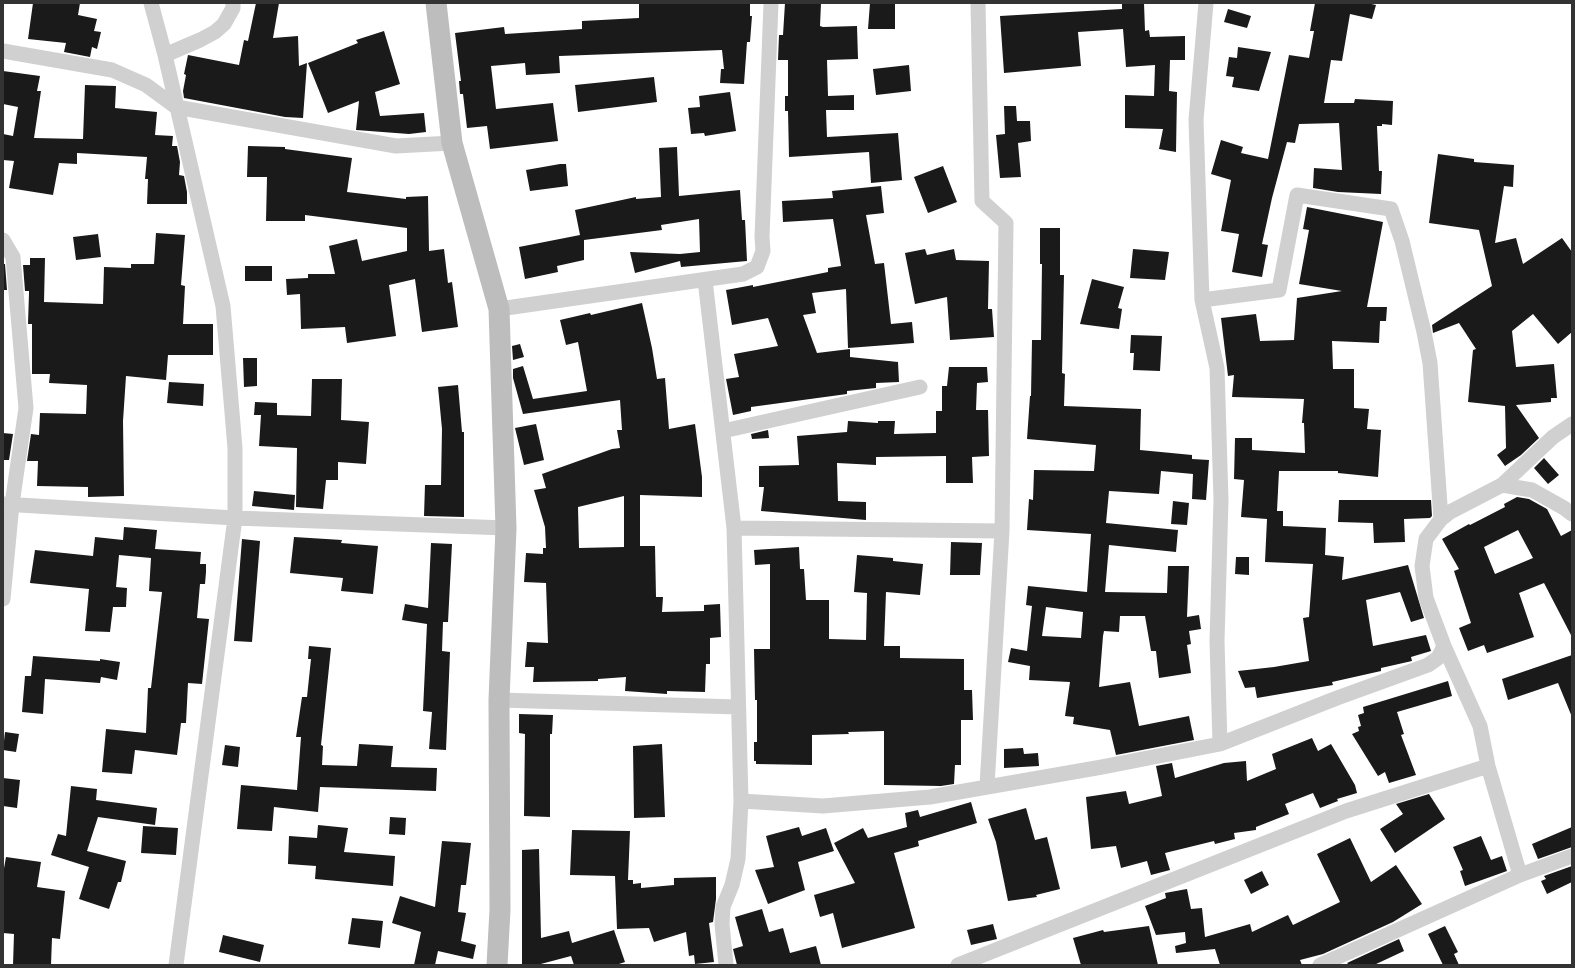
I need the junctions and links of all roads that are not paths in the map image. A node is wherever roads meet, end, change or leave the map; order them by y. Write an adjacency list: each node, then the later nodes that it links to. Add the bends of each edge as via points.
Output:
1 (151, 3): 8 (street)
2 (233, 3): 8 (street, via 224,24 215,32)
3 (436, 3): 10 (street)
4 (771, 3): 12 (street, via 762,255 757,267 751,271)
5 (978, 3): 25 (street, via 982,201 1006,222)
6 (1206, 3): 13 (street, via 1196,120)
7 (3, 51): 9 (street, via 112,70 146,85)
8 (165, 55): 9 (street)
9 (176, 107): 10 (street, via 396,146); 21 (street, via 223,306 235,448)
10 (452, 143): 14 (street)
11 (3, 240): 19 (street, via 13,257 26,408)
12 (705, 280): 14 (street); 17 (street)
13 (1202, 300): 22 (street, via 1279,290 1297,195 1391,208 1402,241 1430,363); 30 (street, via 1218,368 1221,500 1217,641)
14 (499, 309): 23 (street)
15 (920, 387): 17 (street)
16 (1572, 424): 18 (street, via 1553,437)
17 (723, 431): 24 (street)
18 (1502, 484): 20 (street, via 1532,490); 22 (street)
19 (8, 504): 21 (street); 26 (street)
20 (1572, 514)
21 (235, 518): 23 (street); 36 (street)
22 (1441, 519): 27 (street, via 1426,539 1422,566 1426,598)
23 (506, 528): 28 (street)
24 (734, 528): 25 (street); 29 (street)
25 (1002, 531): 32 (street)
26 (3, 599)
27 (1444, 646): 30 (street, via 1438,658 1428,665); 31 (street, via 1480,726)
28 (499, 700): 29 (street); 37 (street, via 500,910)
29 (738, 707): 33 (street)
30 (1220, 744): 32 (street, via 1102,768)
31 (1488, 766): 35 (street); 39 (street, via 1346,811)
32 (987, 786): 33 (street, via 930,797 823,806)
33 (741, 802): 38 (street, via 738,859 732,885 723,907)
34 (1572, 856): 35 (street)
35 (1520, 874): 40 (street)
36 (176, 965)
37 (497, 965)
38 (726, 965)
39 (958, 965)
40 (1320, 965)

